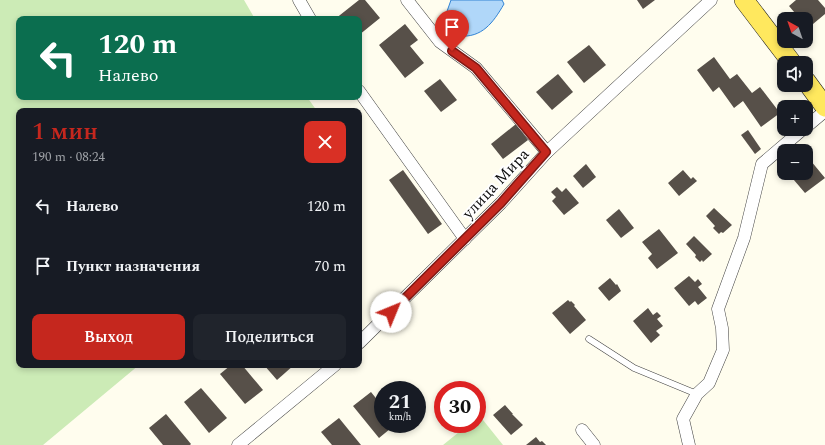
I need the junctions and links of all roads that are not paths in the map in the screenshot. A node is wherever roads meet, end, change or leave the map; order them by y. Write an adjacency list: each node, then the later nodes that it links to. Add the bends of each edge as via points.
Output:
1 (299, 0): 5 (street)
2 (407, 0): 13 (street, via 440,42 476,68)
3 (711, 0): 13 (street, улица Мира)
4 (744, 0): 6 (main road)
5 (308, 16)
6 (787, 56)
7 (813, 91): 9 (main road)
8 (362, 94): 14 (street)
9 (825, 106)
10 (825, 111): 11 (street)
11 (813, 121)
12 (795, 136): 18 (street, via 762,164 744,238 718,310 723,350 709,383)
13 (546, 152): 14 (street, улица Мира)
14 (465, 239): 16 (street, улица Мира)
15 (589, 339): 18 (lane, via 634,368)
16 (362, 340)
17 (331, 368): 20 (street)
18 (697, 394): 22 (street, via 683,419)
19 (582, 430): 21 (street)
20 (238, 445)
21 (594, 445)
22 (689, 445)

